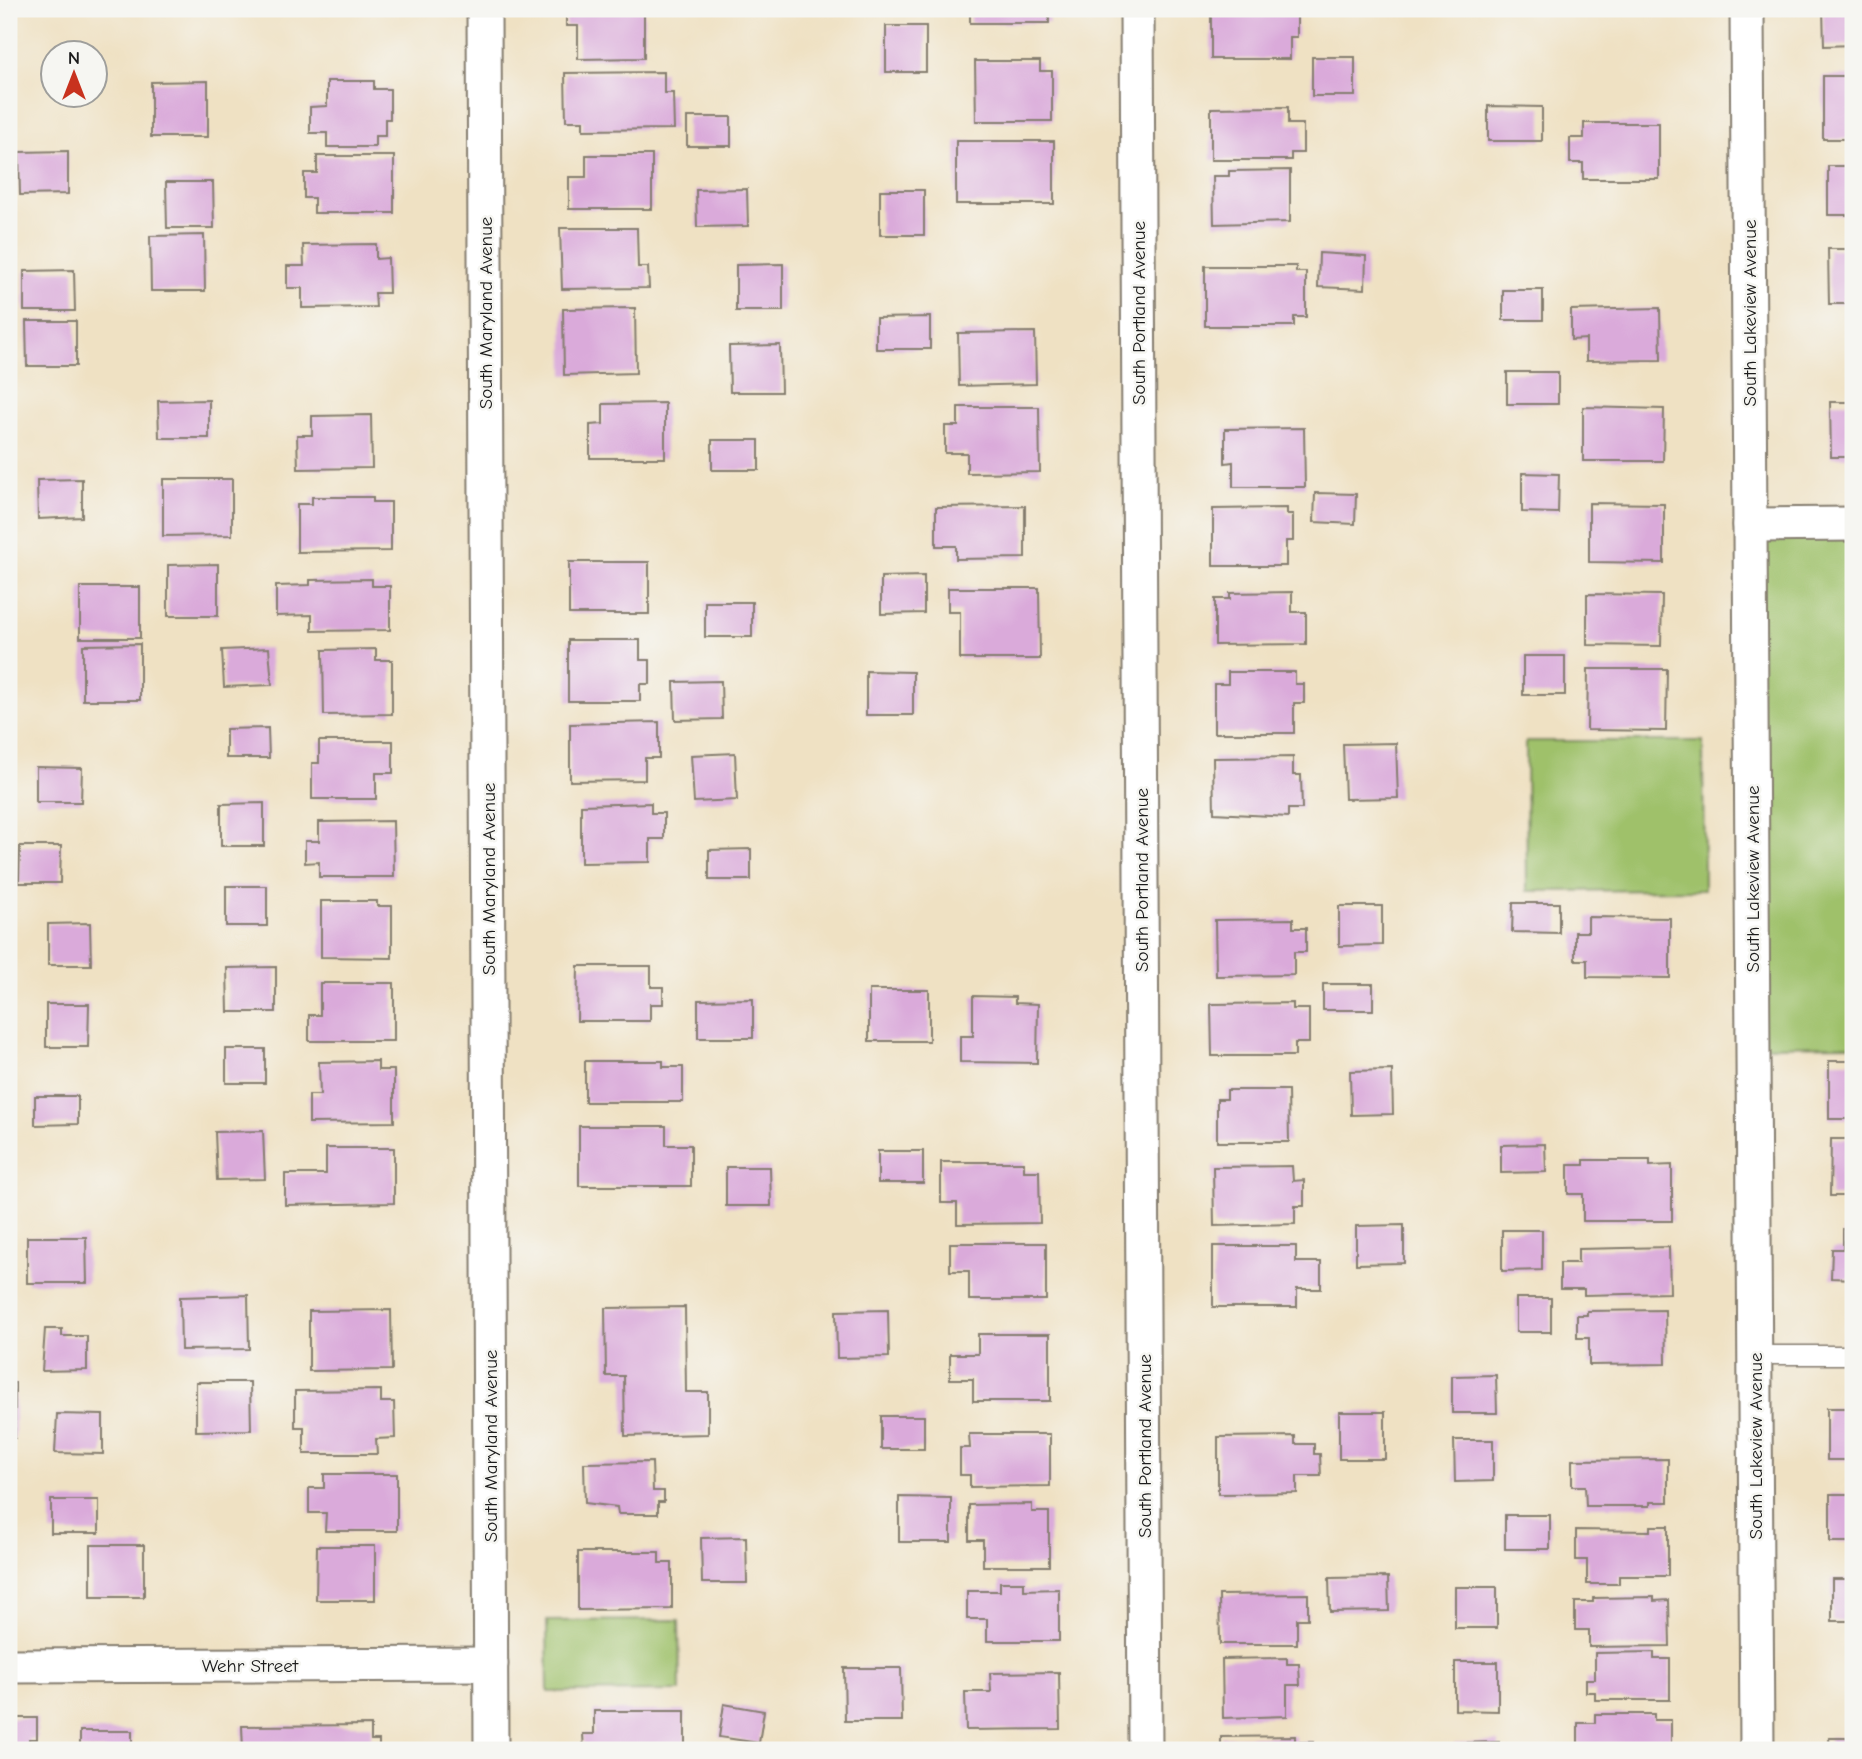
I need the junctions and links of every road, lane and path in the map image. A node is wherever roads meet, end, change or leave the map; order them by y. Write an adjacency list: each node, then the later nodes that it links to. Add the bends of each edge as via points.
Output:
1 (484, 9): 8 (street, South Maryland Avenue)
2 (1137, 9): 11 (street, South Portland Avenue)
3 (1747, 9): 5 (street, South Lakeview Avenue)
4 (1853, 524): 5 (street)
5 (1750, 525): 6 (street, South Lakeview Avenue)
6 (1755, 1355): 7 (lane); 12 (street, South Lakeview Avenue)
7 (1853, 1355)
8 (491, 1664): 9 (street, Wehr Street); 10 (street, South Maryland Avenue)
9 (9, 1666)
10 (491, 1750)
11 (1145, 1750)
12 (1757, 1750)

